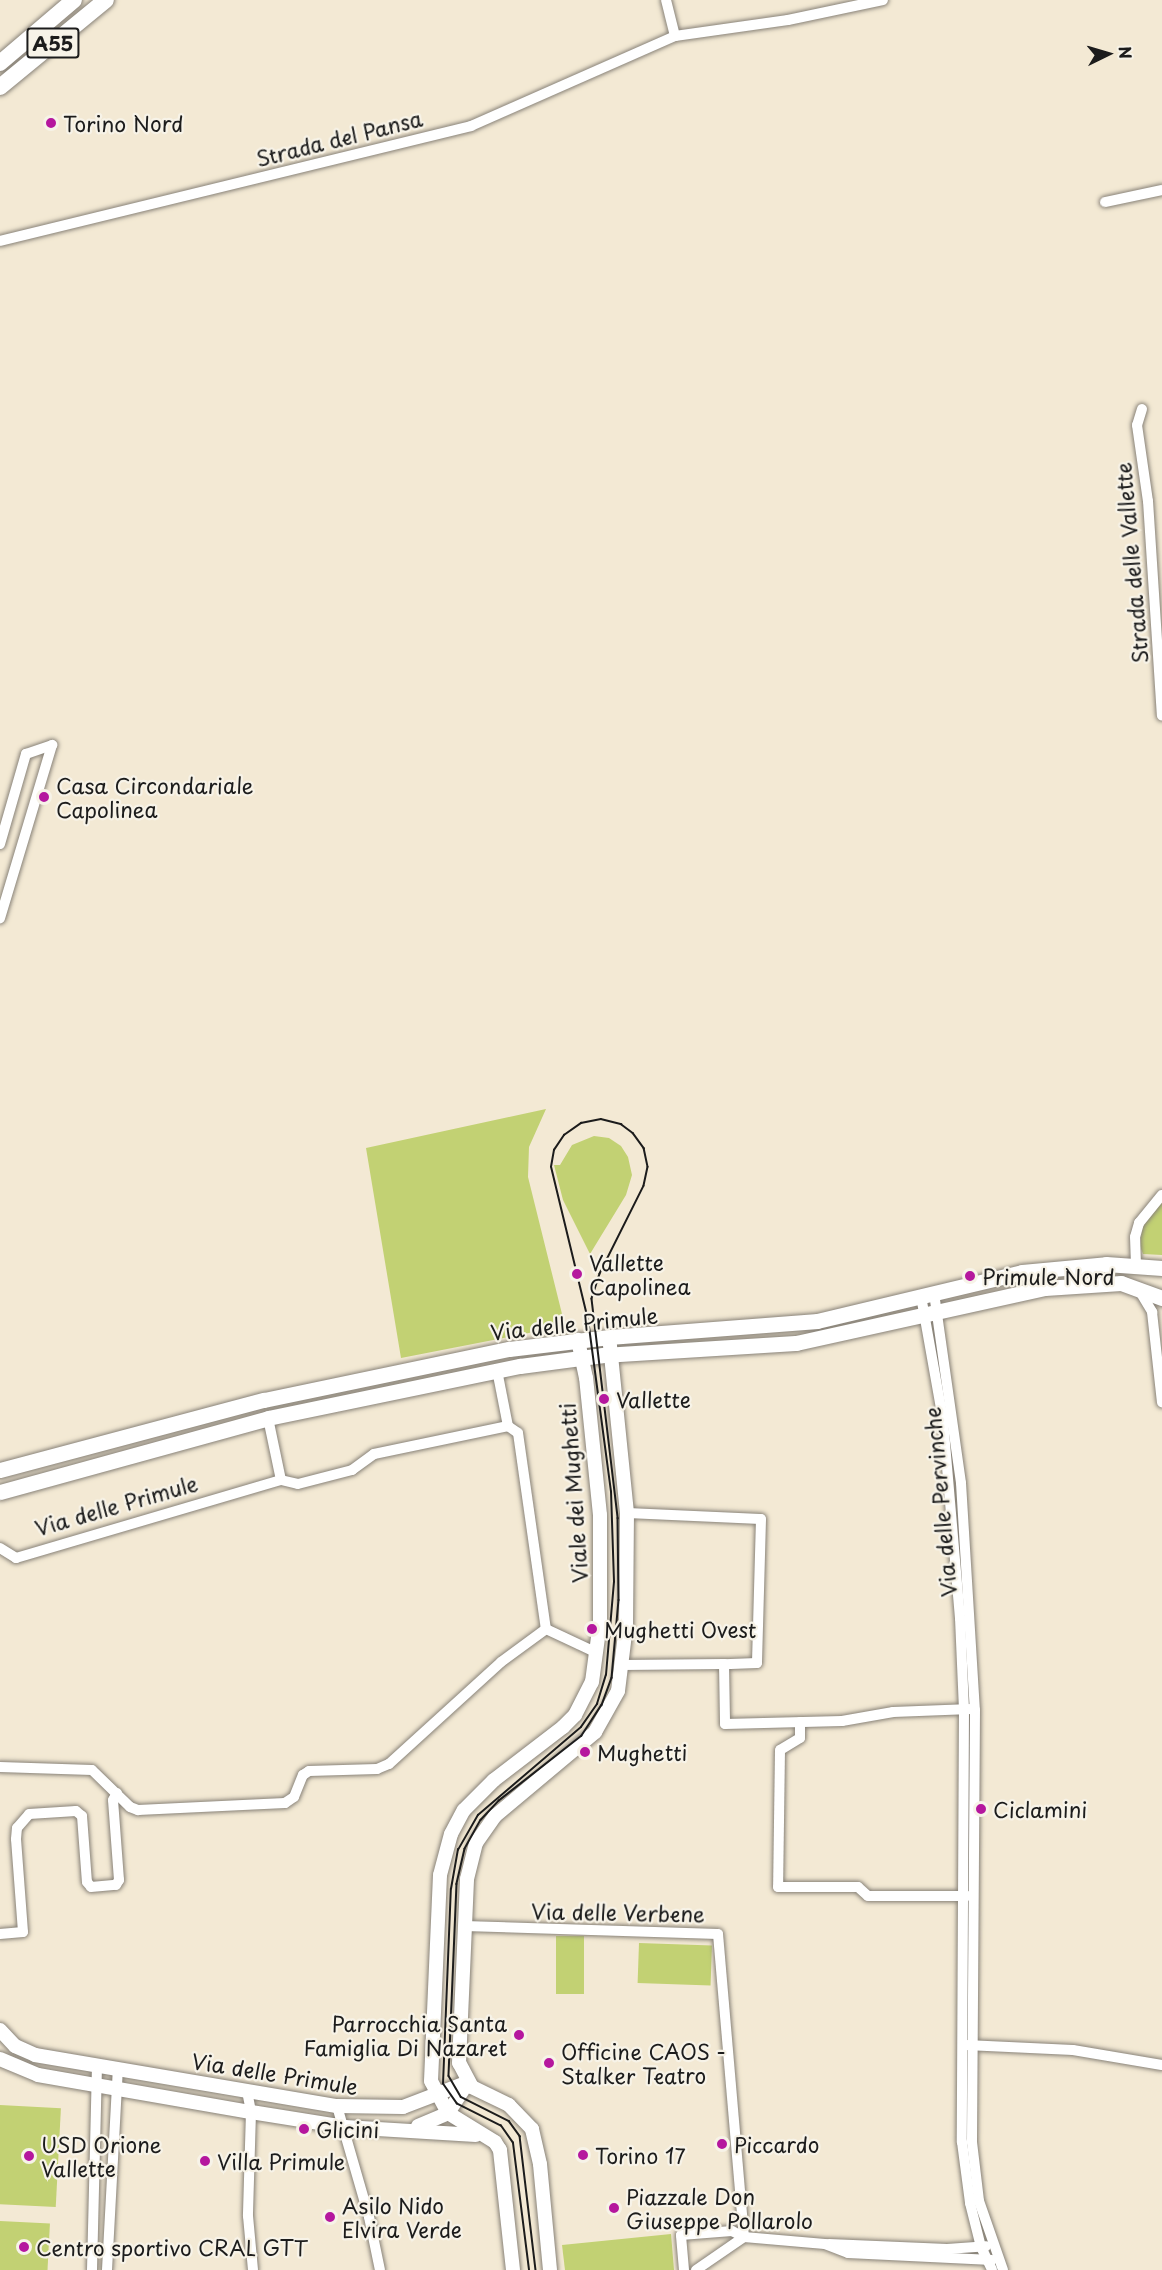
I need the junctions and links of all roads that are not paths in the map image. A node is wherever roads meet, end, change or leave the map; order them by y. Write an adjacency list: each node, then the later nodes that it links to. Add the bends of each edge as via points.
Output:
1 (74, 0): 6 (main road, A55)
2 (106, 0): 7 (main road, A55)
3 (666, 0): 5 (street)
4 (883, 0): 5 (street, Strada del Pansa, via 788,20)
5 (675, 36): 10 (street, Strada del Pansa, via 471,126)
6 (0, 63)
7 (0, 87)
8 (1162, 190): 9 (street)
9 (1105, 202)
10 (0, 241)
11 (1142, 409): 12 (street, Strada delle Vallette, via 1137,425 1148,501)
12 (1162, 716)
13 (0, 844): 14 (street, via 26,754 51,745)
14 (0, 918)
15 (1162, 1195): 16 (street, via 1139,1223 1135,1237)
16 (1137, 1265): 17 (main road, Via delle Primule); 19 (main road, Via delle Primule, via 1022,1272)
17 (1162, 1268)
18 (1137, 1287): 20 (main road, Via delle Primule); 21 (main road, Via delle Primule, via 1106,1283 1045,1288); 28 (street, via 1152,1312)
19 (928, 1295): 21 (street, Via delle Pervinche); 22 (main road, Via delle Primule, via 807,1322)
20 (1162, 1298)
21 (932, 1312): 24 (main road, Via delle Primule, via 796,1343); 40 (street, Via delle Pervinche)
22 (609, 1337): 23 (main road, Via delle Primule); 24 (street)
23 (578, 1340): 25 (street, Viale dei Mughetti); 27 (main road, Via delle Primule, via 509,1349)
24 (609, 1354): 25 (main road, Via delle Primule); 34 (street)
25 (582, 1357): 26 (main road, Via delle Primule); 37 (street, Viale dei Mughetti, via 600,1515)
26 (497, 1370): 29 (main road, Via delle Primule); 30 (street, Via delle Primule)
27 (264, 1400): 29 (main road); 31 (main road, Via delle Primule)
28 (1162, 1402)
29 (268, 1418): 32 (street); 33 (main road, Via delle Primule)
30 (508, 1426): 32 (street, Via delle Primule, via 374,1454 352,1470 298,1484); 36 (street, Via delle Primule, via 518,1433)
31 (0, 1470)
32 (281, 1480): 35 (street, Via delle Primule, via 16,1558)
33 (0, 1492)
34 (627, 1513): 38 (street, via 761,1520 757,1663); 39 (street)
35 (0, 1548)
36 (546, 1629): 37 (street); 43 (street, via 501,1662 389,1764 377,1769 309,1772 303,1775 294,1797 275,1805 138,1810)
37 (597, 1653): 57 (street, Viale dei Mughetti, via 592,1682 575,1715 477,1795 451,1834 440,1875 429,2065)
38 (724, 1664): 39 (street); 41 (street, via 725,1724)
39 (622, 1665): 45 (street, via 618,1691 595,1732 495,1816 481,1836 470,1862)
40 (969, 1709): 41 (street); 44 (street, Via delle Pervinche)
41 (800, 1722): 44 (street, via 800,1738 780,1750 778,1887 858,1887 868,1896)
42 (0, 1767): 43 (street, via 83,1768 101,1776)
43 (117, 1793): 46 (street, via 113,1800 119,1880 116,1885 91,1887 87,1882 82,1816 76,1811 29,1814 17,1828 16,1839 23,1932)
44 (968, 1896): 48 (street, Via delle Pervinche)
45 (464, 1926): 53 (street, via 458,2058); 66 (street, Via delle Verbene, via 718,1934)
46 (0, 1934)
47 (0, 2030): 51 (street, Via delle Primule, via 15,2046 35,2055)
48 (967, 2045): 50 (street, via 1073,2050); 68 (street, Via delle Pervinche, via 966,2087)
49 (0, 2060): 54 (street, Via delle Primule, via 38,2075)
50 (1162, 2065)
51 (97, 2067): 52 (street, Via delle Primule); 54 (street)
52 (118, 2070): 55 (street); 56 (street, Via delle Primule)
53 (468, 2082): 57 (street, Via delle Primule); 60 (street); 76 (street, via 509,2105 532,2129 540,2164)
54 (96, 2085): 55 (street, Via delle Primule); 64 (street)
55 (117, 2088): 59 (street, Via delle Primule); 65 (street)
56 (247, 2091): 58 (street, Via delle Primule); 59 (street)
57 (436, 2095): 58 (street, Via delle Primule, via 403,2107); 60 (street, Viale dei Mughetti)
58 (337, 2106): 61 (street)
59 (250, 2112): 61 (street, Via delle Primule); 73 (street, via 248,2216)
60 (448, 2114): 62 (street, Via delle Primule); 63 (street, Viale dei Mughetti)
61 (345, 2127): 62 (street, Via delle Primule); 74 (street)
62 (407, 2128): 63 (street, Via delle Primule)
63 (486, 2136): 75 (street, Viale dei Mughetti, via 500,2151)
64 (95, 2204): 65 (street); 71 (street)
65 (111, 2206): 72 (street)
66 (744, 2237): 67 (street); 77 (street, via 732,2231 681,2235); 78 (street)
67 (825, 2244): 68 (street); 70 (street, via 849,2253)
68 (987, 2246): 69 (street, Via delle Pervinche); 70 (street, Via delle Pervinche)
69 (998, 2259): 70 (street); 79 (street, Via delle Pervinche)
70 (989, 2265)
71 (92, 2270)
72 (107, 2270)
73 (253, 2270)
74 (380, 2270)
75 (513, 2270)
76 (550, 2270)
77 (684, 2270)
78 (696, 2270)
79 (1003, 2270)

